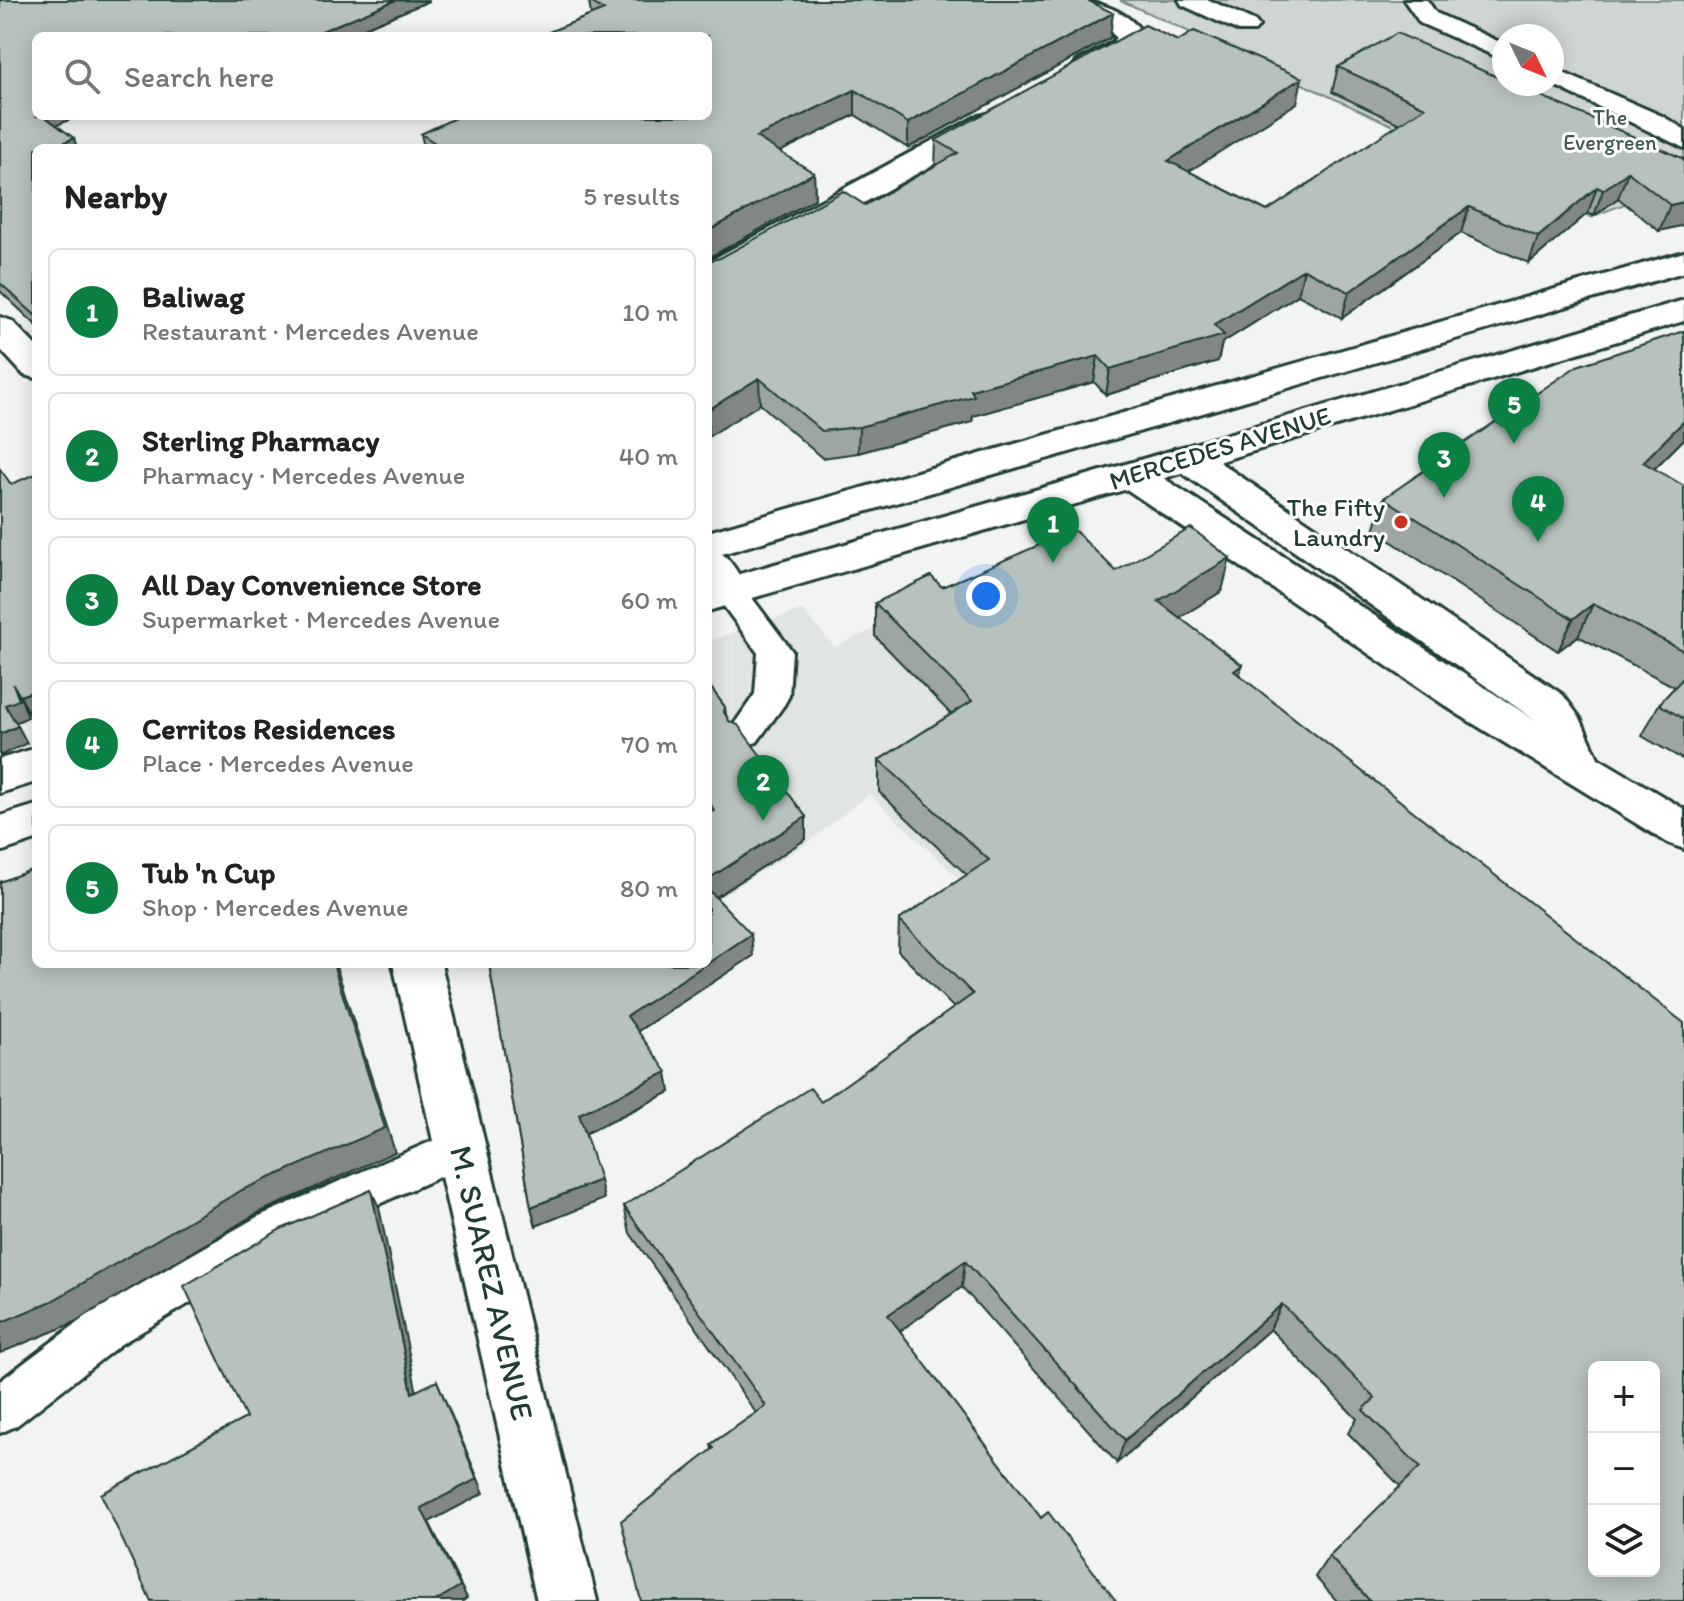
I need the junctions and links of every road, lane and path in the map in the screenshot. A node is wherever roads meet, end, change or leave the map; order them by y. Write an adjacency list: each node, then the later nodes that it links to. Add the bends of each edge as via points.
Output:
1 (1071, 0): 7 (street, via 1127,30 1130,42)
2 (1190, 0): 4 (lane)
3 (1415, 0): 5 (lane, via 1428,18)
4 (1247, 26)
5 (1492, 47)
6 (1564, 80): 9 (lane)
7 (1054, 86)
8 (1013, 108): 11 (street)
9 (1684, 140)
10 (1684, 262): 17 (street, MERCEDES AVENUE)
11 (712, 273)
12 (1684, 310): 15 (street, MERCEDES AVENUE)
13 (0, 328): 14 (street)
14 (32, 363)
15 (1187, 458): 16 (street, MERCEDES AVENUE); 19 (street)
16 (1132, 475): 18 (street, MERCEDES AVENUE); 20 (street)
17 (712, 544)
18 (715, 582): 21 (lane, via 775,651 772,696)
19 (1439, 630): 20 (lane); 23 (street, via 1548,706 1565,729)
20 (1406, 658): 23 (street)
21 (745, 733)
22 (32, 766): 24 (street)
23 (1580, 768): 26 (street)
24 (0, 776)
25 (32, 823): 27 (street)
26 (1684, 831)
27 (0, 834)
28 (418, 968): 29 (street, M. SUAREZ AVENUE)
29 (460, 1148): 30 (lane, via 272,1231 105,1329); 31 (street, M. SUAREZ AVENUE)
30 (0, 1410)
31 (567, 1601)

